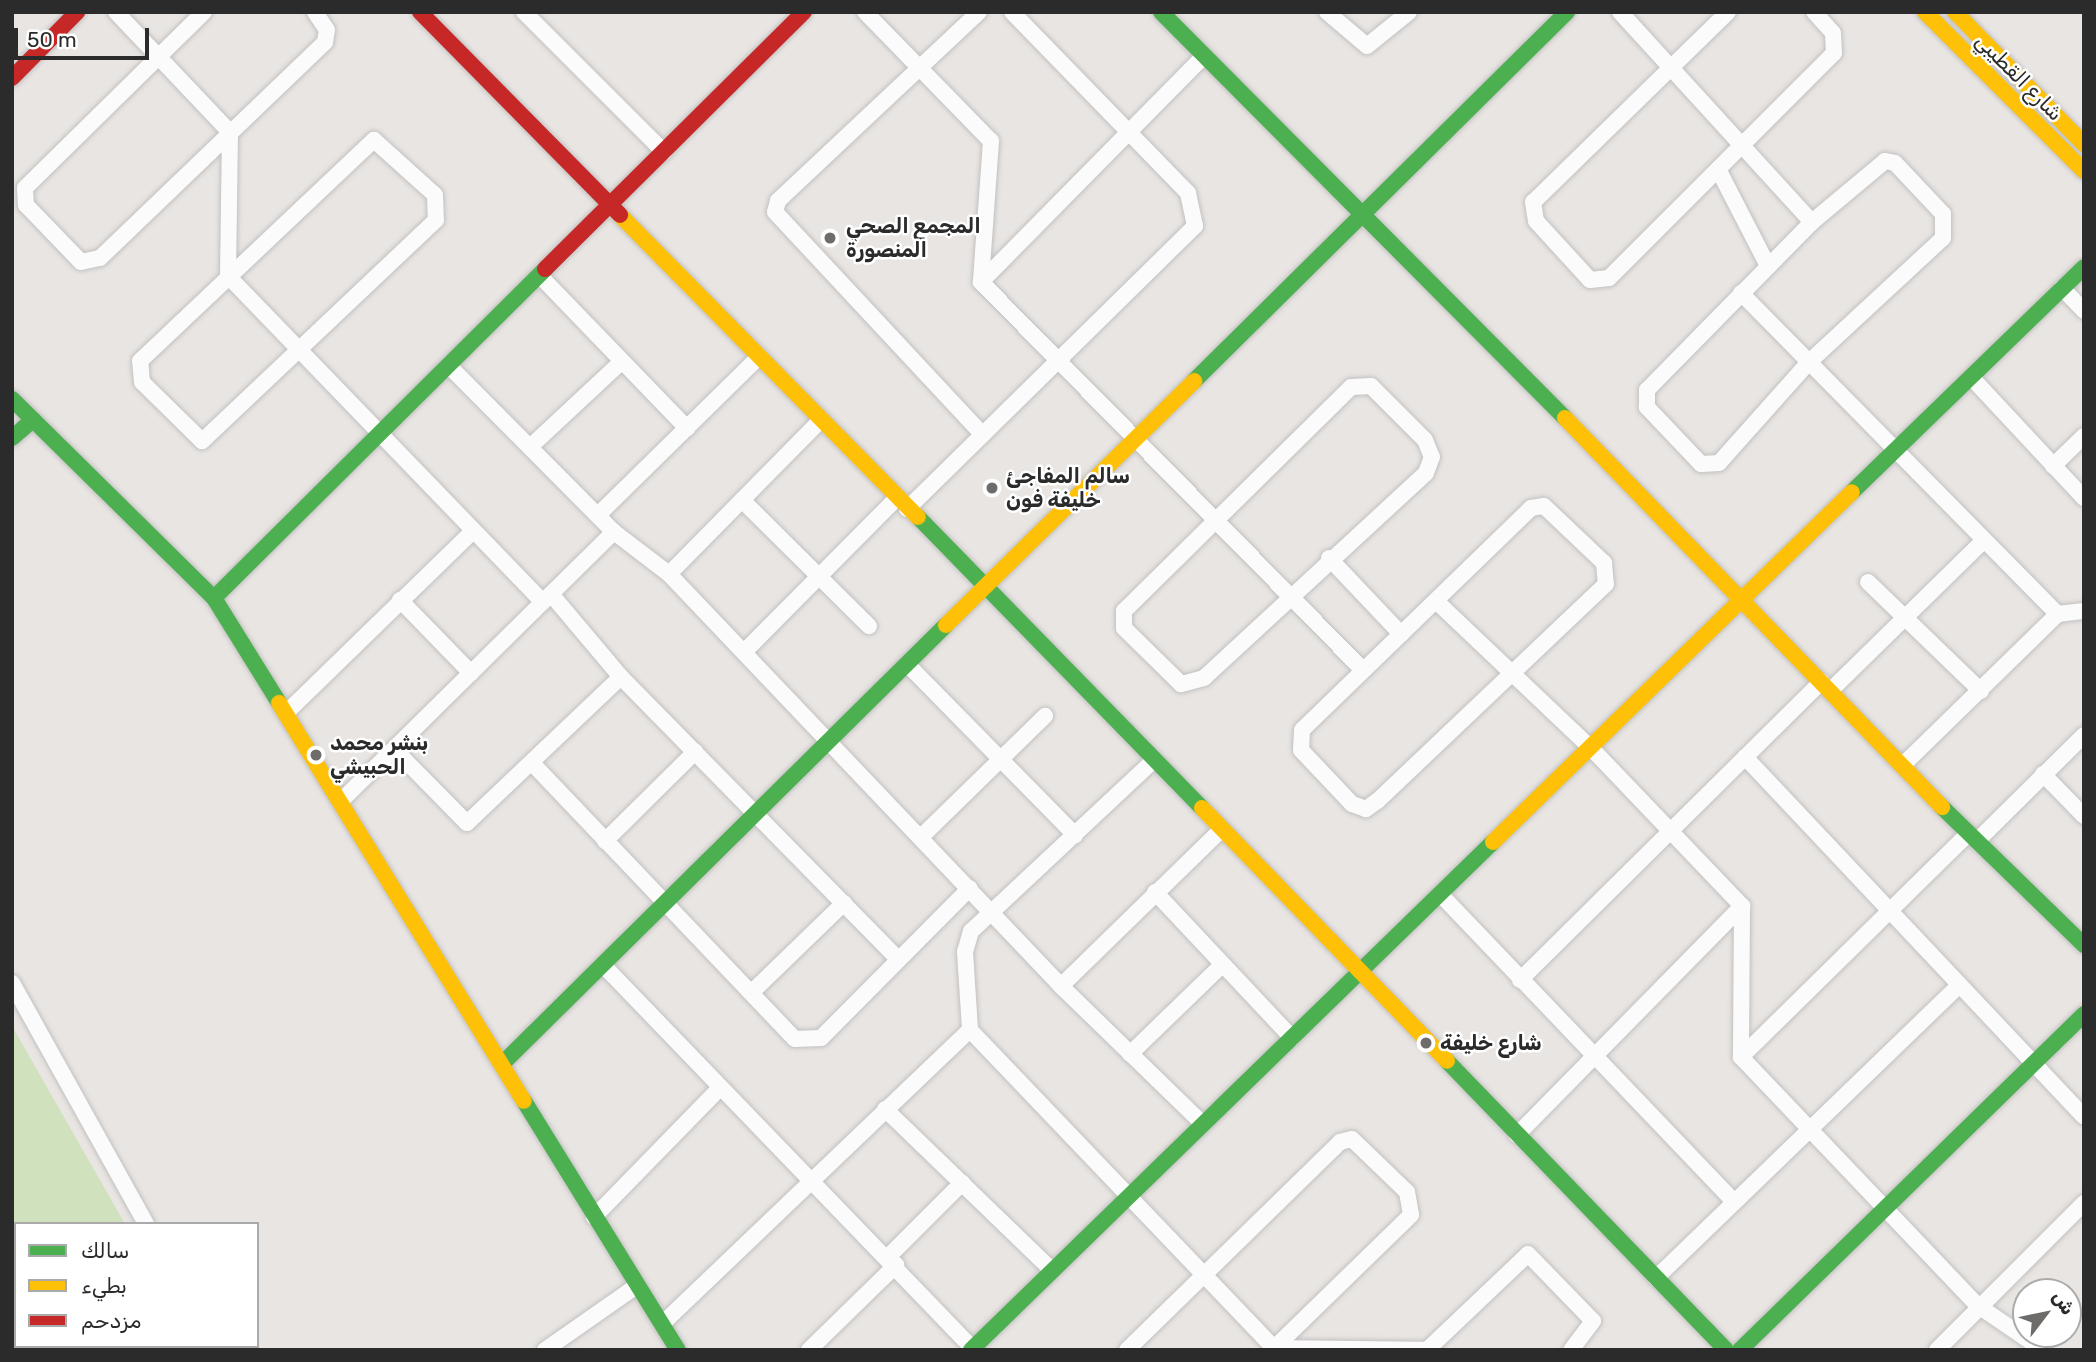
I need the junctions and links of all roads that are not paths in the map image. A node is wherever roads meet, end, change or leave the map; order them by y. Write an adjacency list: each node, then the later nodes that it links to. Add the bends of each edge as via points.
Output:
1 (77, 12): 24 (street)
2 (116, 12): 20 (street)
3 (204, 12): 20 (street)
4 (315, 12): 25 (street, via 327,30 325,42)
5 (419, 12): 32 (street)
6 (524, 12): 29 (street)
7 (804, 12): 29 (street)
8 (865, 12): 23 (street)
9 (979, 12): 23 (street)
10 (1012, 12): 26 (street)
11 (1161, 12): 21 (street)
12 (1327, 12): 13 (street, via 1367,46)
13 (1409, 12)
14 (1567, 12): 33 (street)
15 (1620, 12): 22 (street)
16 (1727, 12): 22 (street)
17 (1814, 12): 28 (street, via 1833,33 1834,54)
18 (1925, 12): 31 (street, شارع القطيبي)
19 (1955, 12): 27 (street, شارع القطيبي)
20 (161, 56): 25 (street); 25 (street, via 25,188 26,205 90,265)
21 (1204, 56): 26 (street); 33 (street)
22 (1670, 68): 28 (street); 30 (street, via 1533,202 1531,212 1599,283)
23 (920, 70): 39 (street, via 990,141); 54 (street, via 778,201 775,212)
24 (12, 78)
25 (230, 132): 37 (street)
26 (1128, 135): 39 (street); 47 (street, via 1188,193 1195,226)
27 (2084, 144)
28 (1741, 146): 30 (street); 34 (street)
29 (664, 152): 32 (street)
30 (1718, 169): 35 (street)
31 (2084, 171)
32 (609, 209): 38 (street); 44 (street)
33 (1366, 212): 58 (street); 79 (street)
34 (1812, 222): 35 (street); 46 (street, via 1885,160 1905,173 1947,226 1942,238)
35 (1768, 266): 41 (street)
36 (2084, 267): 40 (street)
37 (228, 276): 43 (street); 43 (street, via 140,361 137,373 192,435 202,442 216,433); 43 (street, via 374,140 435,195 436,220)
38 (542, 278): 45 (street); 48 (street)
39 (981, 282): 47 (street)
40 (2062, 288): 42 (street); 49 (street)
41 (1741, 293): 46 (street); 46 (street, via 1644,397 1701,464 1719,463)
42 (2084, 311)
43 (301, 352): 56 (street)
44 (759, 357): 52 (street); 53 (street)
45 (621, 362): 53 (street); 59 (street)
46 (1809, 362): 60 (street)
47 (1059, 364): 54 (street); 58 (street)
48 (451, 368): 56 (street); 59 (street)
49 (1971, 377): 60 (street); 61 (street)
50 (12, 399): 51 (street)
51 (33, 419): 57 (street); 76 (street)
52 (819, 422): 63 (street); 64 (street)
53 (687, 428): 65 (street)
54 (982, 434): 64 (street)
55 (2084, 436): 61 (street)
56 (379, 437): 67 (street); 76 (street)
57 (12, 438)
58 (1134, 440): 66 (street); 74 (street)
59 (530, 446): 65 (street)
60 (1896, 451): 69 (street); 79 (street)
61 (2053, 466): 62 (street)
62 (2084, 498)
63 (742, 500): 71 (street); 72 (street)
64 (902, 504): 72 (street); 74 (street)
65 (598, 515): 68 (street)
66 (1217, 519): 70 (street, via 1351,387 1371,386 1425,440 1432,457 1426,473); 75 (street); 75 (street, via 1121,619 1171,675 1194,686)
67 (471, 532): 77 (street); 78 (street)
68 (614, 532): 71 (street); 77 (street)
69 (1983, 541): 82 (street); 83 (street)
70 (1329, 558): 75 (street); 85 (street)
71 (669, 574): 86 (street)
72 (820, 577): 84 (street); 86 (street)
73 (1868, 582): 83 (street)
74 (986, 586): 87 (street); 103 (street)
75 (1292, 593): 88 (street)
76 (214, 598): 94 (street)
77 (547, 598): 89 (street); 91 (street)
78 (400, 600): 89 (street); 94 (street)
79 (1745, 600): 92 (street); 99 (street)
80 (1436, 601): 85 (street); 90 (street); 90 (street, via 1531,508 1554,510 1609,573)
81 (2084, 611): 82 (street)
82 (2058, 614): 93 (street)
83 (1904, 617): 92 (street); 93 (street)
84 (869, 626)
85 (1401, 634): 88 (street)
86 (744, 652): 97 (street)
87 (907, 664): 97 (street); 102 (street)
88 (1363, 670): 90 (street, via 1302,730 1300,742 1352,804 1366,809)
89 (471, 673): 98 (street)
90 (1516, 674): 99 (street)
91 (621, 677): 100 (street); 104 (street)
92 (1826, 687): 101 (street); 105 (street)
93 (1981, 691): 105 (street)
94 (288, 711): 107 (street)
95 (1045, 716): 102 (street)
96 (2084, 735): 106 (street)
97 (830, 738): 108 (street); 113 (street)
98 (394, 749): 104 (street, via 467,823); 107 (street)
99 (1593, 750): 110 (street); 118 (street)
100 (695, 752): 108 (street); 115 (street)
101 (1745, 757): 110 (street); 122 (street)
102 (1003, 760): 112 (street); 113 (street)
103 (1154, 760): 111 (street); 112 (street)
104 (532, 763): 115 (street)
105 (1903, 765): 114 (street)
106 (2043, 775): 109 (street); 114 (street)
107 (342, 800): 140 (street)
108 (760, 814): 119 (street); 120 (street)
109 (2084, 816)
110 (1671, 830): 121 (street); 129 (street)
111 (1220, 831): 117 (street); 128 (street)
112 (1075, 835): 123 (street)
113 (922, 836): 116 (street)
114 (1974, 836): 122 (street); 124 (street)
115 (605, 841): 120 (street)
116 (970, 888): 123 (street); 125 (street)
117 (1155, 892): 126 (street); 132 (street)
118 (1443, 897): 128 (street); 129 (street)
119 (844, 902): 125 (street); 133 (street)
120 (669, 903): 127 (street); 133 (street)
121 (1742, 906): 138 (street); 139 (street)
122 (1888, 910): 131 (street); 139 (street)
123 (994, 912): 132 (street); 135 (street, via 971,931 965,952)
124 (2084, 945)
125 (896, 957): 133 (street, via 821,1038 809,1043 795,1039)
126 (1222, 965): 136 (street); 137 (street)
127 (604, 966): 140 (street); 142 (street)
128 (1359, 972): 136 (street); 147 (street)
129 (1520, 980): 138 (street)
130 (12, 983): 155 (street)
131 (1959, 985): 141 (street); 146 (street)
132 (1061, 986): 137 (street)
133 (752, 992)
134 (2084, 1014): 141 (street)
135 (970, 1030): 143 (street); 150 (street)
136 (1292, 1038): 145 (street)
137 (1130, 1054): 145 (street)
138 (1594, 1056): 147 (street); 151 (street)
139 (1741, 1057): 146 (street)
140 (503, 1063): 154 (street)
141 (2034, 1063): 144 (street); 153 (street)
142 (719, 1089): 148 (street); 154 (street)
143 (885, 1109): 148 (street); 149 (street)
144 (2084, 1118)
145 (1203, 1124): 150 (street)
146 (1807, 1128): 151 (street); 153 (street)
147 (1517, 1135): 159 (street)
148 (813, 1179): 156 (street); 162 (street)
149 (962, 1183): 156 (street); 157 (street)
150 (1128, 1199): 157 (street); 158 (street)
151 (1734, 1202): 159 (street)
152 (2084, 1203): 161 (street)
153 (1882, 1209): 161 (street); 172 (street)
154 (594, 1217): 160 (street)
155 (145, 1222)
156 (892, 1261): 163 (street); 168 (street)
157 (1052, 1270): 163 (street)
158 (1202, 1278): 164 (street); 164 (street, via 1340,1142 1363,1144 1407,1192 1411,1215); 169 (street)
159 (1656, 1278): 171 (street)
160 (638, 1285): 162 (street); 166 (street)
161 (1977, 1305): 173 (street); 174 (street)
162 (662, 1324): 167 (street)
163 (972, 1349)
164 (1273, 1349): 165 (street)
165 (1430, 1349): 170 (street, via 1528,1254 1593,1321)
166 (545, 1350)
167 (678, 1350)
168 (809, 1350)
169 (1127, 1350)
170 (1571, 1350)
171 (1726, 1350)
172 (1740, 1350)
173 (1937, 1350)
174 (2043, 1350)

